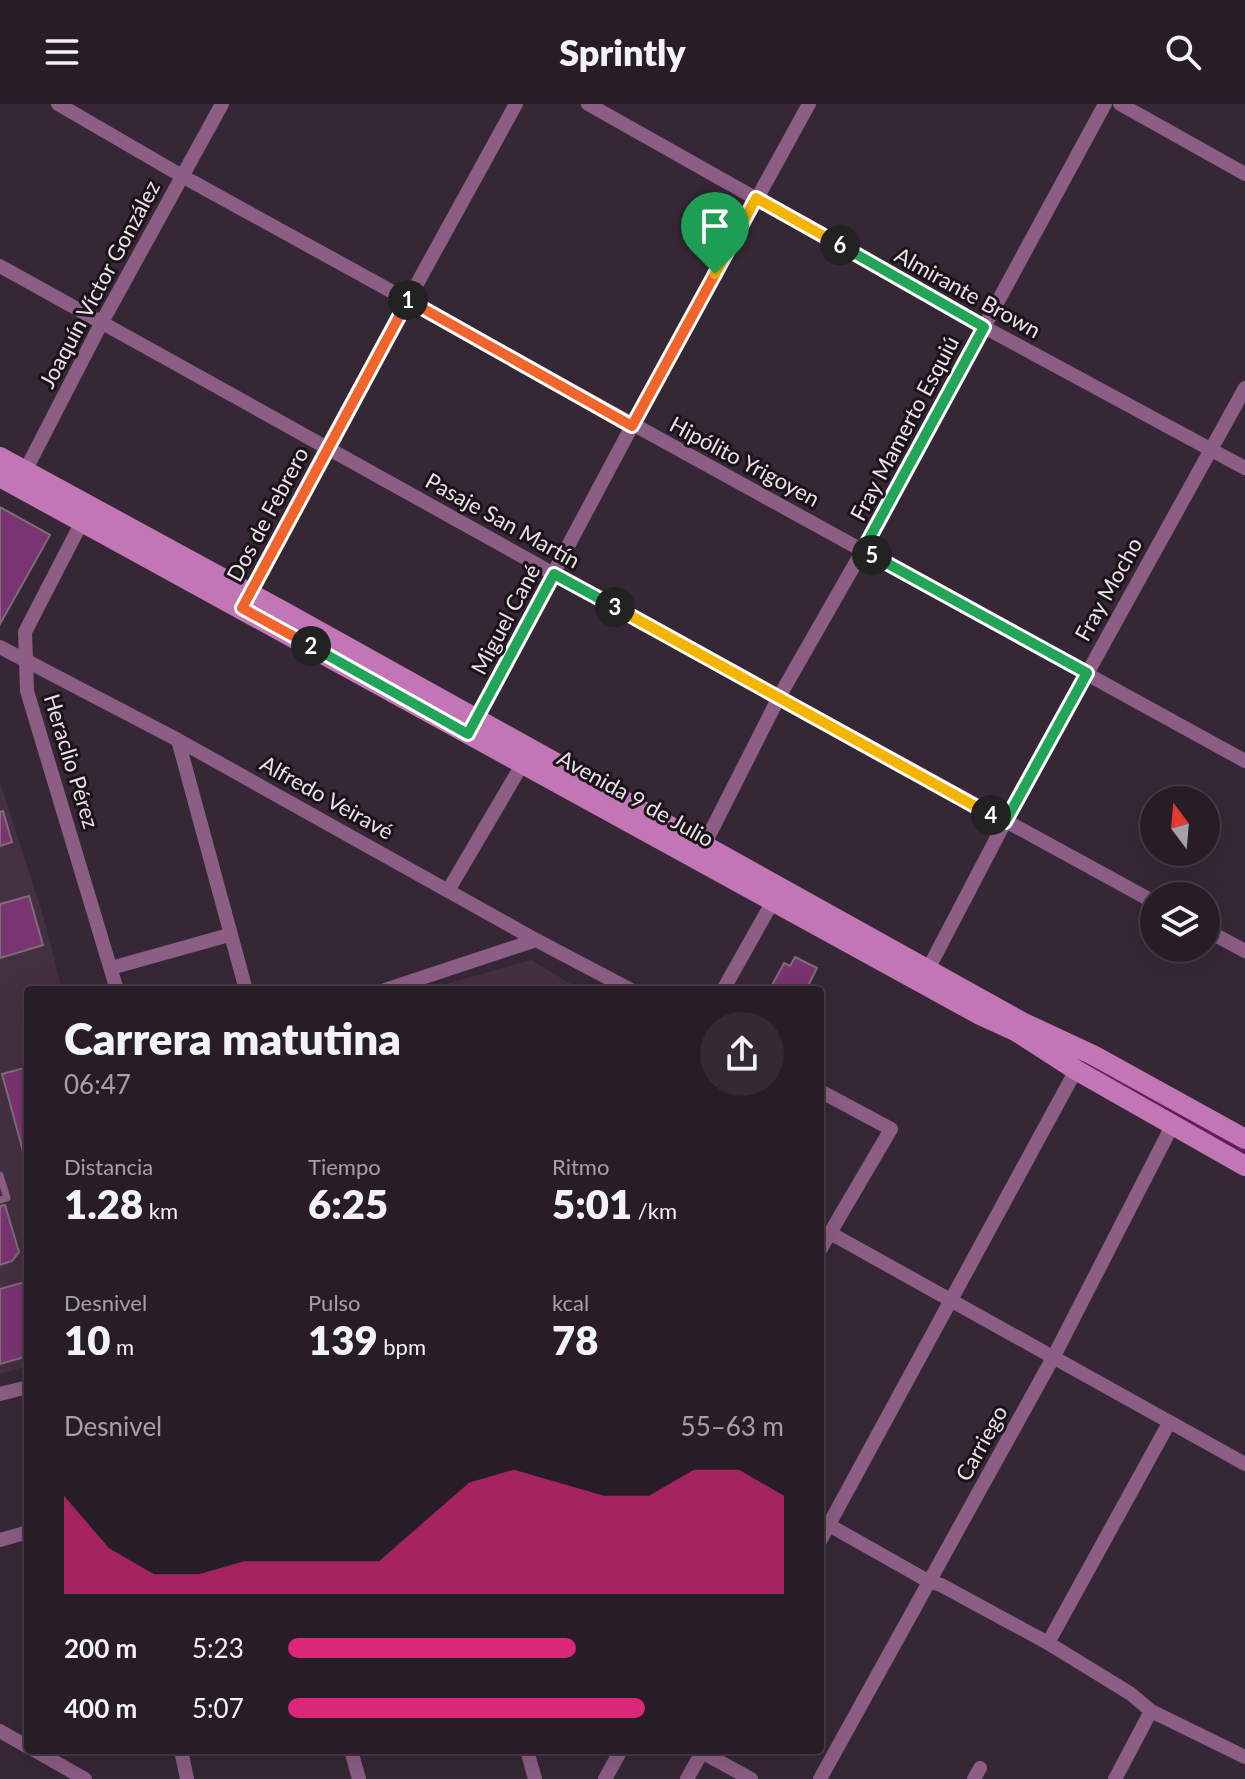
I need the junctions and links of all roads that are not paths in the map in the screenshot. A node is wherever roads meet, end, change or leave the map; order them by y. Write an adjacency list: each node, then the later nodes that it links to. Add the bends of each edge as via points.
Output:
1 (58, 104): 9 (street, Hipólito Yrigoyen)
2 (222, 104): 9 (street, Joaquín Víctor González)
3 (516, 104): 12 (street, Dos de Febrero)
4 (588, 104): 10 (street, Almirante Brown)
5 (809, 104): 10 (street, Miguel Cané)
6 (1105, 104): 14 (street, Fray Mamerto Esquiú)
7 (1120, 104): 8 (street)
8 (1245, 174)
9 (182, 176): 12 (street, Hipólito Yrigoyen); 13 (street, Joaquín Víctor González)
10 (756, 198): 14 (street, Almirante Brown); 16 (street, Miguel Cané)
11 (0, 266): 13 (street, Pasaje San Martín)
12 (408, 300): 16 (street, Hipólito Yrigoyen); 17 (street, Dos de Febrero)
13 (102, 322): 17 (street, Pasaje San Martín); 21 (street, Joaquín Víctor González)
14 (984, 327): 18 (street, Almirante Brown); 23 (street, Fray Mamerto Esquiú)
15 (1245, 388): 18 (street, Fray Mocho)
16 (632, 426): 23 (street, Hipólito Yrigoyen); 24 (street, Miguel Cané)
17 (327, 447): 24 (street, Pasaje San Martín); 25 (street, Dos de Febrero)
18 (1211, 449): 20 (street, Almirante Brown); 28 (street, Fray Mocho)
19 (0, 457): 21 (main road, Avenida 9 de Julio)
20 (1245, 468)
21 (14, 478): 22 (main road, Avenida 9 de Julio)
22 (87, 514): 25 (main road, Avenida 9 de Julio); 27 (street, Heraclio Pérez, via 25,632)
23 (863, 550): 28 (street, Hipólito Yrigoyen); 29 (street, Fray Mamerto Esquiú)
24 (554, 574): 29 (street, Pasaje San Martín); 30 (street, Miguel Cané)
25 (246, 600): 30 (main road, Avenida 9 de Julio)
26 (0, 647): 27 (street, Alfredo Veiravé)
27 (26, 660): 31 (street, Alfredo Veiravé); 43 (street, Heraclio Pérez, via 27,691)
28 (1087, 673): 32 (street, Hipólito Yrigoyen); 34 (street, Fray Mocho)
29 (779, 697): 34 (street, Pasaje San Martín); 35 (street, Fray Mamerto Esquiú)
30 (472, 726): 33 (main road, Avenida 9 de Julio); 35 (main road, Avenida 9 de Julio)
31 (178, 740): 36 (street, Alfredo Veiravé); 39 (street)
32 (1245, 761)
33 (523, 763): 35 (main road, Avenida 9 de Julio); 36 (street)
34 (1005, 822): 37 (street, Pasaje San Martín); 44 (street, Fray Mocho)
35 (700, 852): 38 (main road, Avenida 9 de Julio); 44 (main road, Avenida 9 de Julio)
36 (449, 889): 41 (street, Alfredo Veiravé)
37 (1140, 894)
38 (773, 901): 44 (main road, Avenida 9 de Julio); 49 (street)
39 (229, 935): 43 (street); 46 (street)
40 (1220, 938): 42 (street)
41 (536, 940): 47 (street); 48 (street, Alfredo Veiravé)
42 (1245, 951)
43 (111, 968): 45 (street, Heraclio Pérez)
44 (924, 976): 50 (main road, Avenida 9 de Julio); 53 (main road, Avenida 9 de Julio, via 1093,1055)
45 (116, 986)
46 (245, 986)
47 (408, 986)
48 (623, 986)
49 (725, 986)
50 (1076, 1070): 52 (main road, Avenida 9 de Julio); 60 (street)
51 (824, 1093): 58 (street, via 891,1129)
52 (1179, 1128): 54 (main road, Avenida 9 de Julio); 56 (main road); 61 (street, Carriego)
53 (1245, 1139)
54 (1245, 1166)
55 (0, 1175): 57 (lane, via 7,1198)
56 (1245, 1179)
57 (0, 1200)
58 (830, 1233): 59 (street); 60 (street)
59 (824, 1243)
60 (951, 1300): 61 (street); 66 (street)
61 (1054, 1356): 64 (street); 69 (street, Carriego)
62 (24, 1388): 63 (street)
63 (0, 1394)
64 (1169, 1423): 65 (street); 70 (street)
65 (1245, 1464)
66 (824, 1523): 69 (street)
67 (24, 1533): 68 (street)
68 (0, 1540)
69 (928, 1581): 70 (street); 89 (street, Carriego)
70 (1048, 1643): 71 (street)
71 (1151, 1711): 81 (street); 90 (street)
72 (0, 1731): 73 (street)
73 (24, 1745)
74 (41, 1754): 82 (street)
75 (182, 1754): 83 (street)
76 (352, 1754): 84 (street)
77 (528, 1754): 85 (street)
78 (619, 1754): 86 (street)
79 (699, 1754): 87 (street)
80 (705, 1754): 88 (street)
81 (1245, 1757)
82 (85, 1779)
83 (187, 1779)
84 (359, 1779)
85 (535, 1779)
86 (605, 1779)
87 (687, 1779)
88 (751, 1779)
89 (820, 1779)
90 (1115, 1779)

